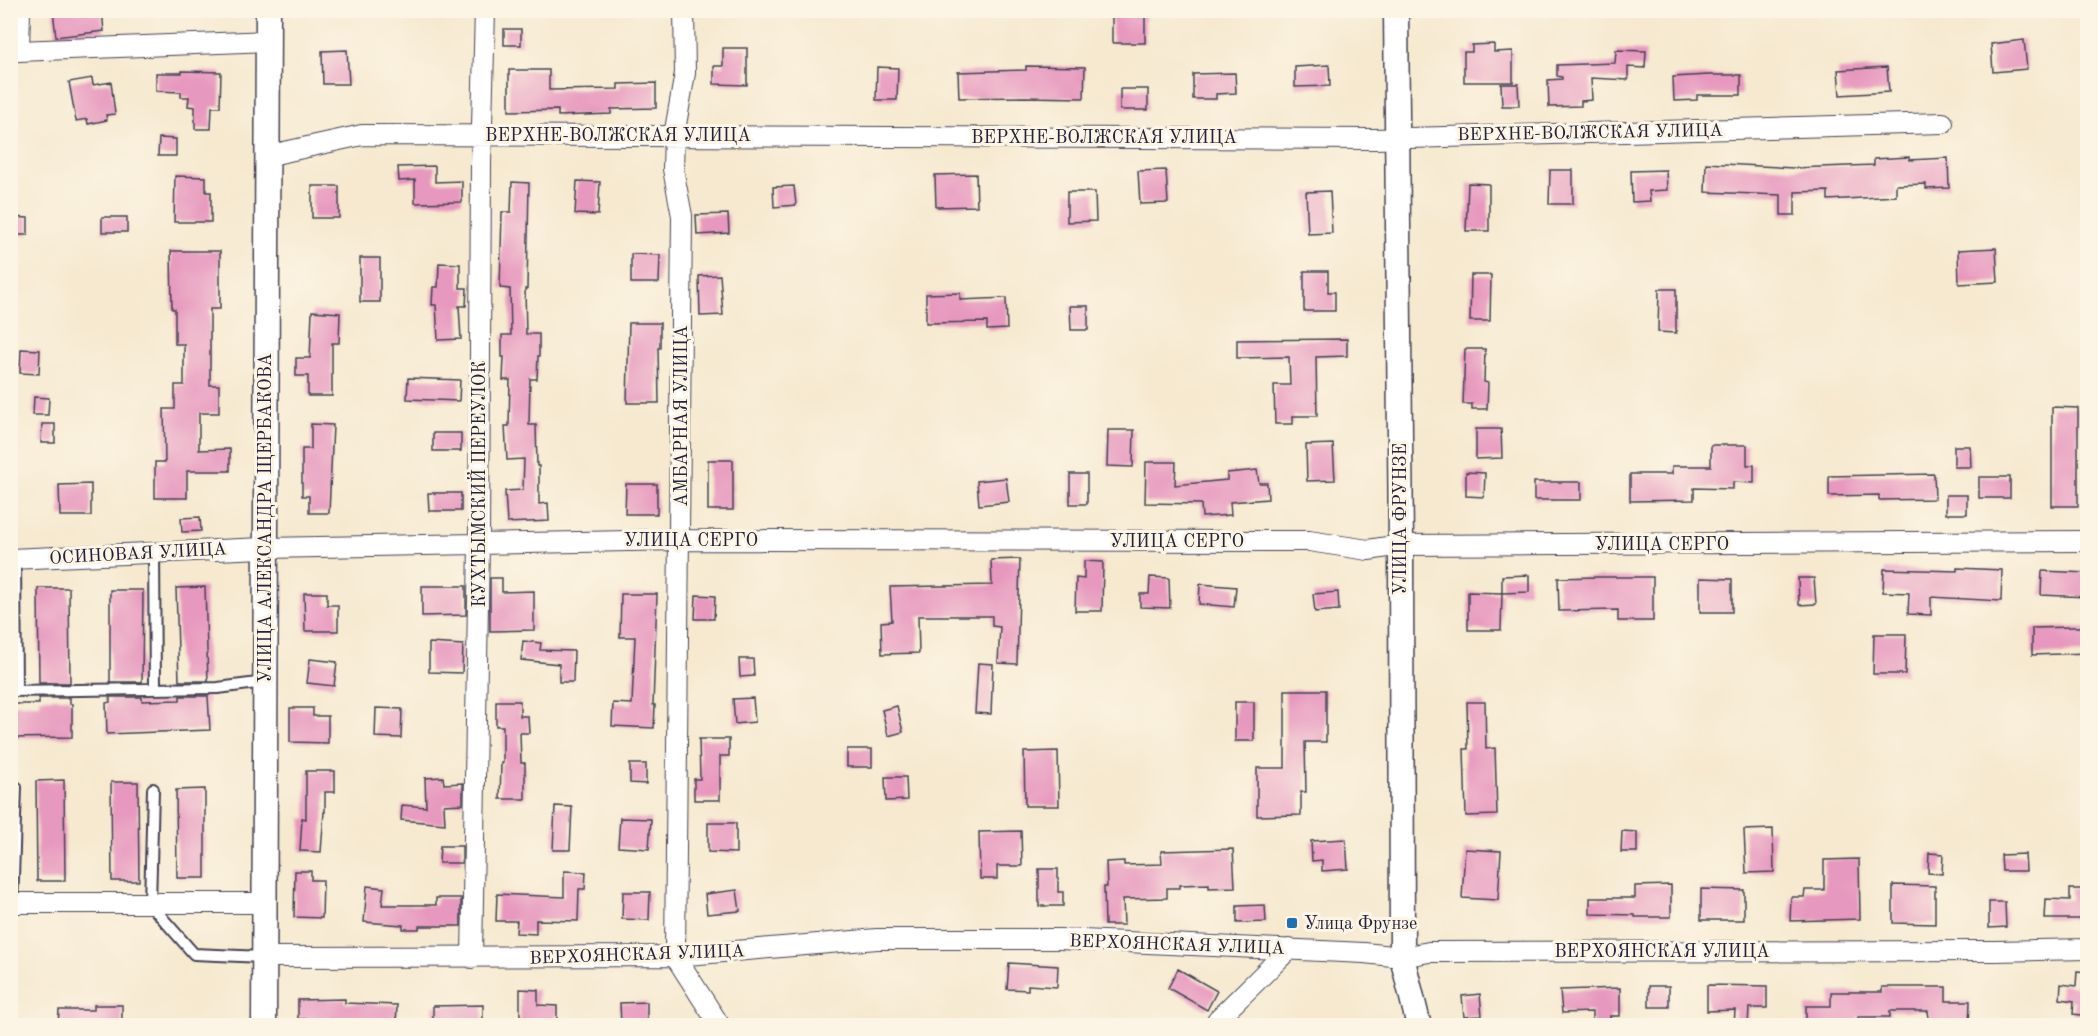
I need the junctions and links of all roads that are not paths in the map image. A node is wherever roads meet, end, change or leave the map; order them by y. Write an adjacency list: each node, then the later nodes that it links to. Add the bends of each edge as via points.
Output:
1 (20, 10): 7 (street)
2 (268, 10): 6 (street, УЛИЦА АЛЕКСАНДРА ЩЕРБАКОВА)
3 (485, 10): 9 (street, КУХТЫМСКИЙ ПЕРЕУЛОК)
4 (684, 10): 10 (street, АМБАРНАЯ УЛИЦА, via 685,72)
5 (1396, 10): 11 (street, УЛИЦА ФРУНЗЕ)
6 (267, 41): 7 (street); 12 (street, УЛИЦА АЛЕКСАНДРА ЩЕРБАКОВА)
7 (15, 51)
8 (1943, 123): 11 (street, ВЕРХНЕ-ВОЛЖСКАЯ УЛИЦА)
9 (482, 134): 10 (street, ВЕРХНЕ-ВОЛЖСКАЯ УЛИЦА); 12 (street, ВЕРХНЕ-ВОЛЖСКАЯ УЛИЦА, via 362,135); 15 (street, КУХТЫМСКИЙ ПЕРЕУЛОК)
10 (675, 135): 11 (street, ВЕРХНЕ-ВОЛЖСКАЯ УЛИЦА); 13 (street, АМБАРНАЯ УЛИЦА, via 673,169 682,216)
11 (1396, 137): 16 (street, УЛИЦА ФРУНЗЕ)
12 (266, 156): 17 (street, УЛИЦА АЛЕКСАНДРА ЩЕРБАКОВА)
13 (680, 540): 15 (street, УЛИЦА СЕРГО); 16 (street, УЛИЦА СЕРГО, via 1309,541 1368,550); 30 (street, АМБАРНАЯ УЛИЦА)
14 (2088, 541): 16 (street, УЛИЦА СЕРГО)
15 (479, 543): 17 (street, УЛИЦА СЕРГО); 33 (street, КУХТЫМСКИЙ ПЕРЕУЛОК)
16 (1401, 545): 32 (street, УЛИЦА ФРУНЗЕ)
17 (265, 548): 18 (street, ОСИНОВАЯ УЛИЦА); 20 (street, УЛИЦА АЛЕКСАНДРА ЩЕРБАКОВА)
18 (154, 553): 19 (street, ОСИНОВАЯ УЛИЦА); 21 (lane)
19 (13, 559): 22 (lane)
20 (265, 682): 21 (lane); 25 (street, УЛИЦА АЛЕКСАНДРА ЩЕРБАКОВА)
21 (155, 688): 22 (lane)
22 (13, 691)
23 (16, 788): 27 (lane)
24 (153, 789): 26 (lane)
25 (264, 903): 26 (street); 31 (street, УЛИЦА АЛЕКСАНДРА ЩЕРБАКОВА)
26 (150, 904): 27 (street); 31 (lane, via 194,954)
27 (12, 906)
28 (1289, 949): 30 (street, ВЕРХОЯНСКАЯ УЛИЦА, via 1060,939 877,939); 32 (street, ВЕРХОЯНСКАЯ УЛИЦА); 36 (street)
29 (2088, 949): 32 (street, ВЕРХОЯНСКАЯ УЛИЦА, via 1429,952)
30 (675, 956): 33 (street, ВЕРХОЯНСКАЯ УЛИЦА); 35 (street)
31 (265, 957): 33 (street, ВЕРХОЯНСКАЯ УЛИЦА); 34 (street, УЛИЦА АЛЕКСАНДРА ЩЕРБАКОВА)
32 (1402, 957): 37 (street, УЛИЦА ФРУНЗЕ)
33 (472, 958)
34 (264, 1026)
35 (720, 1026)
36 (1214, 1026)
37 (1419, 1026)

